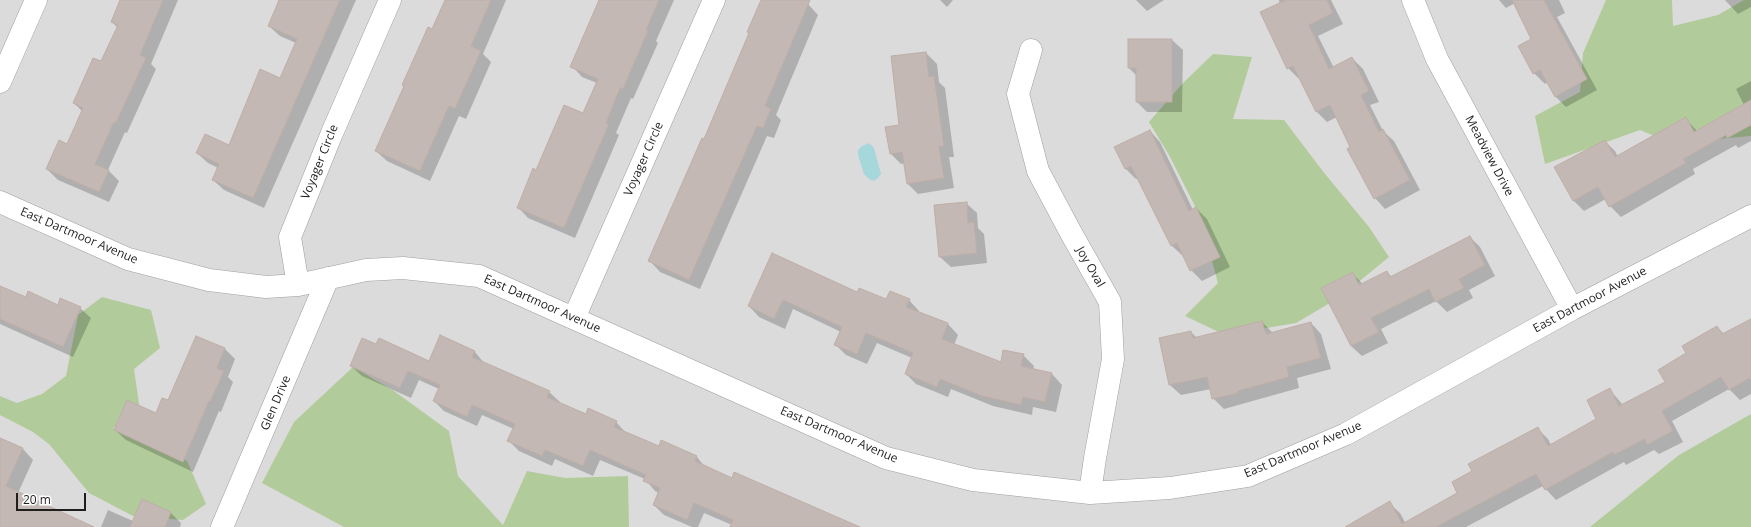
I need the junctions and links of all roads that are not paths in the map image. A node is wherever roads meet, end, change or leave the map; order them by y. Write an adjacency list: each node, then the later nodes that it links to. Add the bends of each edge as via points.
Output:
1 (36, 0): 6 (street)
2 (390, 0): 10 (street, Voyager Circle, via 332,132 290,237)
3 (714, 0): 12 (street, Voyager Circle)
4 (1413, 0): 11 (street, Meadview Drive, via 1437,59)
5 (1031, 50): 13 (street, Joy Oval, via 1018,94 1038,171 1110,302 1114,359)
6 (0, 82)
7 (0, 202): 10 (street, East Dartmoor Avenue, via 128,259 210,280 266,287)
8 (1751, 216): 11 (street, East Dartmoor Avenue)
9 (328, 278): 10 (street, East Dartmoor Avenue); 12 (street, East Dartmoor Avenue, via 366,270 404,268 479,276); 14 (street, Glen Drive)
10 (298, 285)
11 (1572, 309): 13 (street, East Dartmoor Avenue, via 1346,434 1248,476 1170,488)
12 (574, 318): 13 (street, East Dartmoor Avenue, via 886,458 973,480)
13 (1090, 493)
14 (222, 527)

